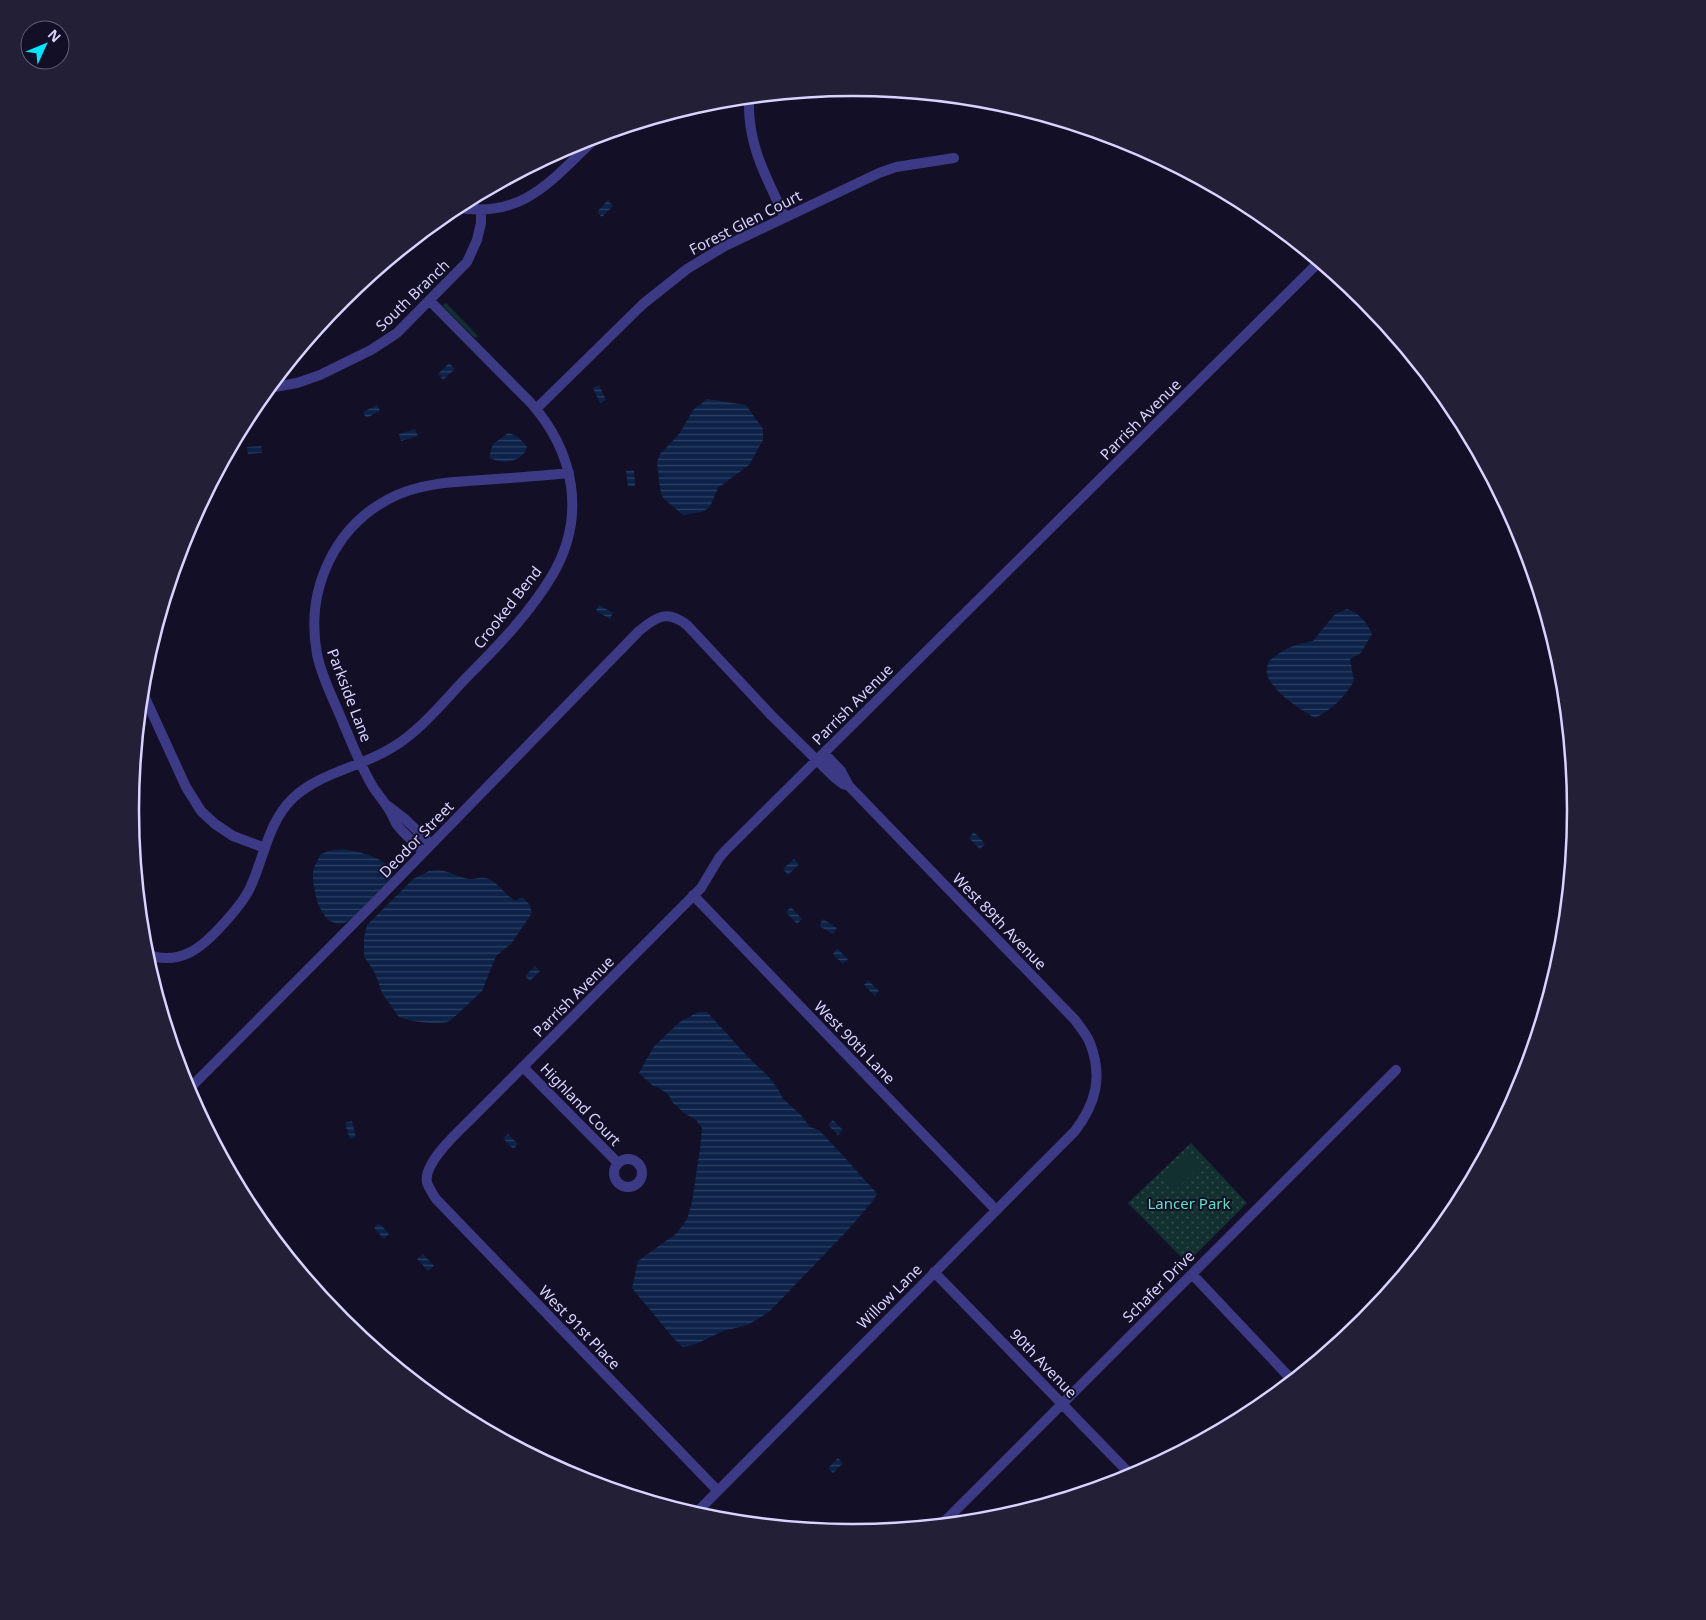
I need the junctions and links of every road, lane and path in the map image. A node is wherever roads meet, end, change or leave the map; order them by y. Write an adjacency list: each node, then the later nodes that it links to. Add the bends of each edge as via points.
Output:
1 (750, 104): 6 (street, via 754,147)
2 (583, 150): 5 (street, via 533,195 507,206)
3 (954, 158): 6 (street, Forest Glen Court, via 888,169)
4 (469, 209): 5 (street)
5 (481, 210): 8 (street, South Branch, via 479,232 471,254)
6 (785, 217): 10 (street, Forest Glen Court, via 715,251 665,286)
7 (1315, 266): 14 (street, Parrish Avenue)
8 (430, 301): 9 (street, South Branch, via 397,334 372,350 309,378); 10 (street, Crooked Bend)
9 (279, 386)
10 (536, 409): 11 (street, Crooked Bend, via 557,440)
11 (569, 473): 15 (street, Crooked Bend, via 572,509 568,536 558,563 539,594 488,656 412,733 394,747); 15 (street, Parkside Lane, via 416,488 373,509 352,526 340,542 317,593 315,638 323,674)
12 (669, 616): 14 (street, West 89th Avenue, via 687,625 771,715); 17 (street, Deodor Street, via 652,620 639,631)
13 (147, 703): 18 (street, via 186,787 201,811 233,836)
14 (820, 756): 20 (street, Parrish Avenue, via 725,851); 25 (street, West 89th Avenue, via 834,777 849,786 1075,1020 1092,1050 1096,1068)
15 (360, 763): 16 (street, Parkside Lane); 18 (street, Crooked Bend, via 312,784 294,797 278,816)
16 (387, 806): 17 (street, Parkside Lane); 19 (street, Parkside Lane, via 398,826)
17 (432, 844): 19 (street, Deodor Street)
18 (265, 848): 21 (street, Crooked Bend, via 238,908 200,948 172,958)
19 (423, 852): 24 (street, Deodor Street)
20 (693, 896): 22 (street, Parrish Avenue); 28 (street, West 90th Lane)
21 (155, 957)
22 (524, 1067): 26 (street, Highland Court); 27 (street, Parrish Avenue, via 442,1150 429,1167)
23 (1396, 1070): 30 (street, Schafer Drive)
24 (194, 1084)
25 (1095, 1093): 28 (street, Willow Lane, via 1088,1114 1075,1131)
26 (618, 1163)
27 (426, 1181): 34 (street, West 91st Place, via 436,1199)
28 (996, 1210): 29 (street, Willow Lane)
29 (934, 1272): 32 (street, 90th Avenue); 34 (street, Willow Lane)
30 (1192, 1274): 31 (street); 32 (street, Schafer Drive)
31 (1288, 1376)
32 (1062, 1403): 33 (street, 90th Avenue); 36 (street, Schafer Drive)
33 (1125, 1469)
34 (718, 1490): 35 (street, Willow Lane)
35 (702, 1507)
36 (948, 1518)

